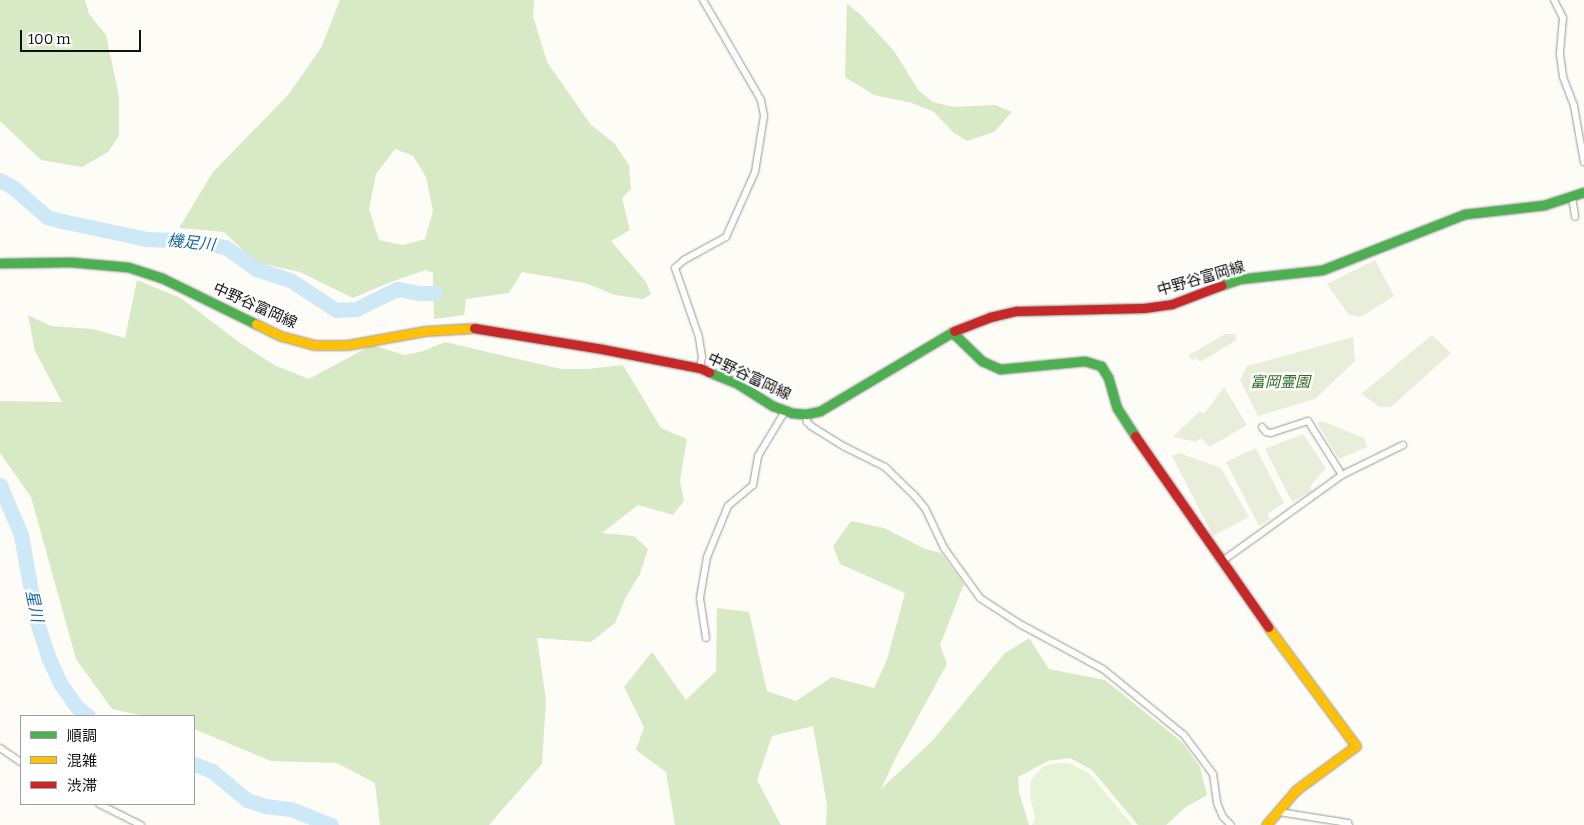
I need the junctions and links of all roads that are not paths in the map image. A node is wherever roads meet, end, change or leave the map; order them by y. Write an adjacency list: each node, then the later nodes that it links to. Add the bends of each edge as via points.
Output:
1 (703, 0): 9 (street, via 761,100 764,116 755,172 726,237 675,268 702,345)
2 (1554, 0): 3 (street, via 1563,18 1560,55 1563,77 1574,106)
3 (1584, 162)
4 (1584, 192): 5 (main road, 中野谷富岡線)
5 (1572, 197): 6 (street); 8 (main road, 中野谷富岡線, via 1544,205 1465,214 1322,270 1239,279 1172,304 1144,308 1018,311 976,321)
6 (1575, 217)
7 (0, 263): 9 (main road, 中野谷富岡線, via 71,262 128,267 162,278 281,336 315,345 347,345 425,331 483,328)
8 (952, 332): 11 (main road, 中野谷富岡線, via 843,399); 15 (main road, via 982,361 1000,369 1085,361 1102,366 1127,426 1155,462)
9 (700, 368): 10 (main road, 中野谷富岡線, via 738,384)
10 (784, 411): 11 (main road, 中野谷富岡線); 16 (street, via 758,456 753,485 728,506 707,556 700,598)
11 (806, 414): 22 (street, via 811,426 886,467 914,495 925,508 952,562 980,598 1020,624 1103,669 1184,735 1213,774 1217,802 1223,817)
12 (1262, 427): 14 (street, via 1271,433 1308,421)
13 (1403, 445): 14 (street)
14 (1342, 475): 15 (street)
15 (1221, 562): 20 (main road, via 1356,746 1296,790)
16 (706, 638)
17 (0, 748): 18 (street)
18 (20, 761)
19 (101, 805): 21 (street)
20 (1279, 812): 23 (main road); 24 (street)
21 (141, 825)
22 (1231, 825)
23 (1266, 825)
24 (1349, 825)

